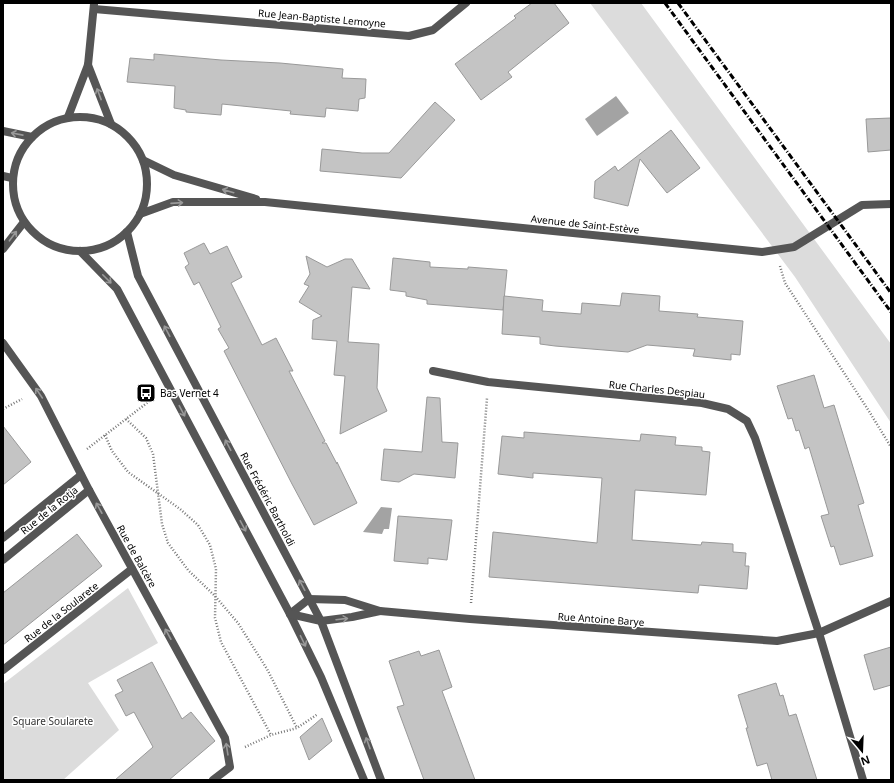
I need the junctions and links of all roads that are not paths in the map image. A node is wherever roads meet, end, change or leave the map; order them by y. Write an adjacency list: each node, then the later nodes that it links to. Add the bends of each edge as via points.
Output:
1 (466, 3): 2 (street, Rue Jean-Baptiste Lemoyne, via 433,30 409,36)
2 (94, 6): 3 (street)
3 (88, 65): 4 (street); 5 (street, one-way to 3)
4 (68, 117): 5 (street, via 90,117); 7 (street, via 48,124)
5 (111, 124): 8 (street, via 125,133)
6 (3, 131): 7 (street, one-way to 6)
7 (32, 137): 10 (street, via 18,156)
8 (143, 160): 11 (street, Avenue de Saint-Estève, one-way to 8, via 174,175); 13 (street, via 148,178)
9 (3, 176): 10 (street)
10 (12, 178): 14 (street, via 14,201)
11 (265, 202): 12 (street, Avenue de Saint-Estève, via 762,252 794,247 862,205); 13 (street, Avenue de Saint-Estève, one-way to 11, via 173,202)
12 (891, 204)
13 (140, 214): 15 (street)
14 (24, 222): 16 (street, one-way to 14); 17 (street, via 39,238 58,248)
15 (127, 232): 17 (street, via 113,243 97,249); 25 (street, Rue Frédéric Bartholdi, one-way to 15, via 138,276)
16 (3, 249)
17 (80, 251): 28 (street, one-way to 28, via 117,289)
18 (3, 343): 20 (street, Rue de Balcère, one-way to 18, via 41,396)
19 (434, 371): 30 (street, Rue Charles Despiau, via 488,382 702,403 728,409 747,421 755,438)
20 (81, 475): 21 (street, Rue de Balcère); 22 (street, Rue de la Rotja)
21 (89, 490): 23 (street, Rue de la Rotja); 24 (street, Rue de Balcère, one-way to 21)
22 (3, 538)
23 (3, 560)
24 (132, 569): 31 (street, Rue de la Soularete); 32 (street, Rue de Balcère, one-way to 24, via 230,767 225,738)
25 (309, 599): 27 (street, Rue Antoine Barye, via 345,600); 28 (street); 29 (street, Rue Frédéric Bartholdi)
26 (891, 601): 30 (street, Rue Antoine Barye)
27 (380, 611): 29 (street, Rue Antoine Barye, one-way to 27); 30 (street, Rue Antoine Barye, via 470,620 777,641)
28 (290, 614): 29 (street, Rue Antoine Barye); 33 (street, one-way to 33, via 321,677)
29 (321, 621): 34 (street, Rue Frédéric Bartholdi, one-way to 29)
30 (820, 633): 35 (street, Rue Charles Despiau)
31 (3, 670)
32 (213, 780)
33 (364, 780)
34 (381, 780)
35 (863, 780)

